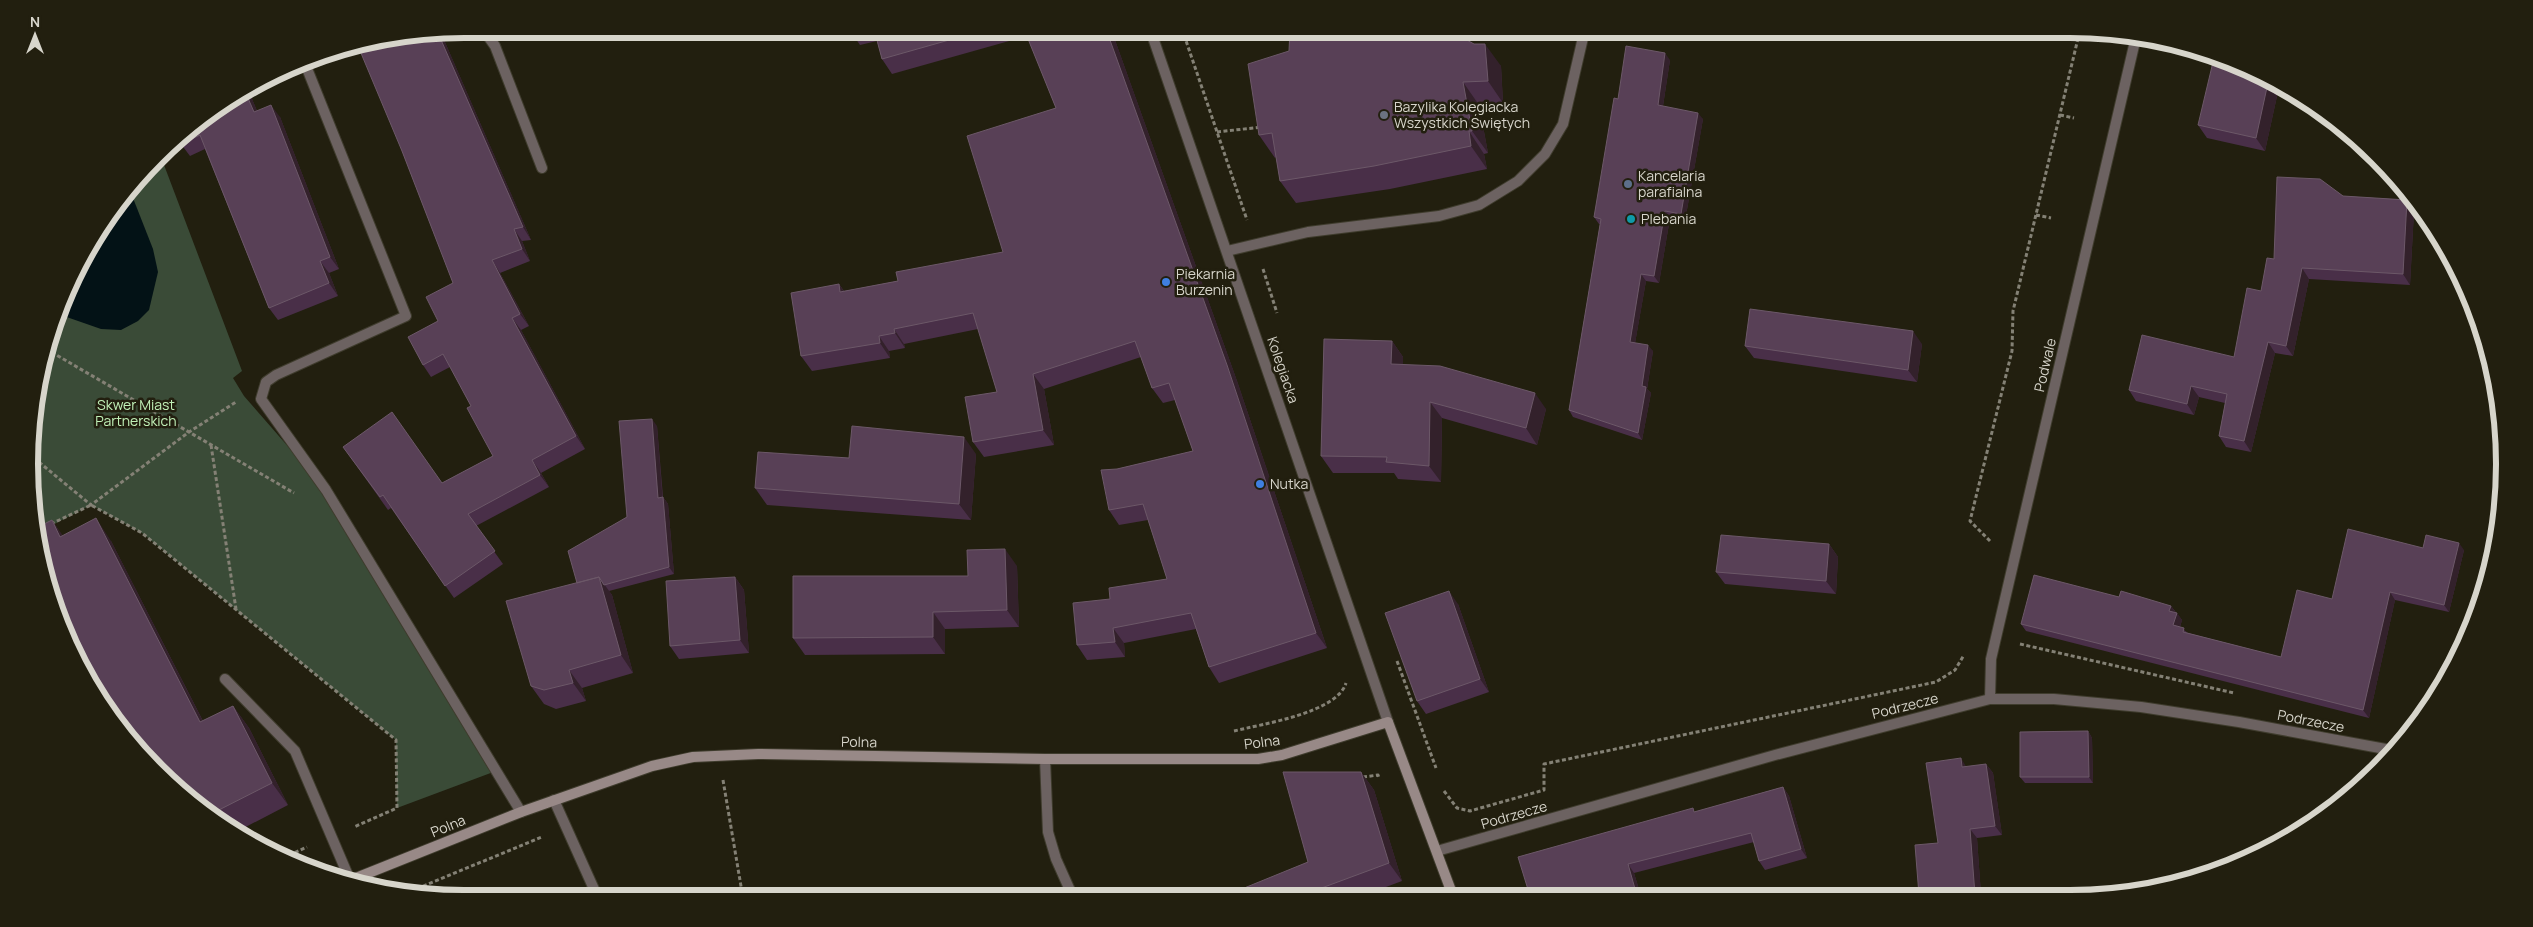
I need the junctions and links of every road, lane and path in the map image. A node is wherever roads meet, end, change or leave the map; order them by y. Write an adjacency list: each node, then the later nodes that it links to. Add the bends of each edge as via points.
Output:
1 (489, 38): 12 (street)
2 (1153, 38): 16 (street, Kolegiacka)
3 (1185, 38): 11 (path)
4 (1583, 38): 15 (street, via 1563,124 1545,154 1518,181 1479,205 1439,216 1308,232)
5 (2078, 38): 8 (path)
6 (2135, 43): 34 (street, Podwale, via 1991,659)
7 (307, 68): 19 (street, via 406,316)
8 (2060, 115): 9 (path); 13 (path)
9 (2074, 118)
10 (1264, 126): 11 (path)
11 (1217, 132): 15 (path)
12 (542, 168)
13 (2036, 215): 14 (path); 26 (path, via 2013,311 2012,351 1970,521 1990,540)
14 (2051, 218)
15 (1255, 245): 16 (street); 17 (path)
16 (1227, 251): 35 (street, Kolegiacka)
17 (1280, 321)
18 (52, 353): 20 (path)
19 (266, 382): 20 (path); 23 (street, via 261,399)
20 (189, 432): 21 (path); 24 (path)
21 (210, 444): 23 (path, via 305,499); 27 (path)
22 (38, 461): 24 (path)
23 (326, 490): 45 (street)
24 (91, 505): 25 (path); 27 (path, via 142,533)
25 (44, 527)
26 (1989, 549)
27 (236, 608): 47 (path, via 396,740 397,808)
28 (2018, 639): 33 (path, via 2019,644)
29 (1968, 649): 42 (path, via 1955,670 1936,682 1544,764 1544,790 1470,810 1457,808)
30 (1395, 656): 40 (path)
31 (225, 679): 47 (street, via 296,751)
32 (1346, 679): 36 (path, via 1342,693 1326,705)
33 (2242, 695)
34 (1990, 700): 37 (street, Podrzecze, via 2054,700 2141,707); 48 (street, Podrzecze, via 1775,755)
35 (1388, 722): 39 (street, Polna, via 1282,755 1258,759); 48 (street)
36 (1226, 733)
37 (2385, 749)
38 (722, 755): 39 (street, Polna); 44 (street, Polna, via 693,757 652,766); 53 (path, via 722,776)
39 (1045, 759): 54 (street, via 1048,832)
40 (1438, 775)
41 (1360, 777): 43 (path, via 1378,776)
42 (1441, 784)
43 (1382, 785)
44 (554, 800): 45 (street, Polna); 46 (street)
45 (521, 812): 50 (street, Polna)
46 (566, 827): 51 (path); 52 (street)
47 (332, 836): 49 (street)
48 (1436, 852): 55 (street)
49 (345, 873)
50 (359, 876)
51 (419, 887)
52 (594, 890)
53 (742, 890)
54 (1070, 890)
55 (1451, 890)

